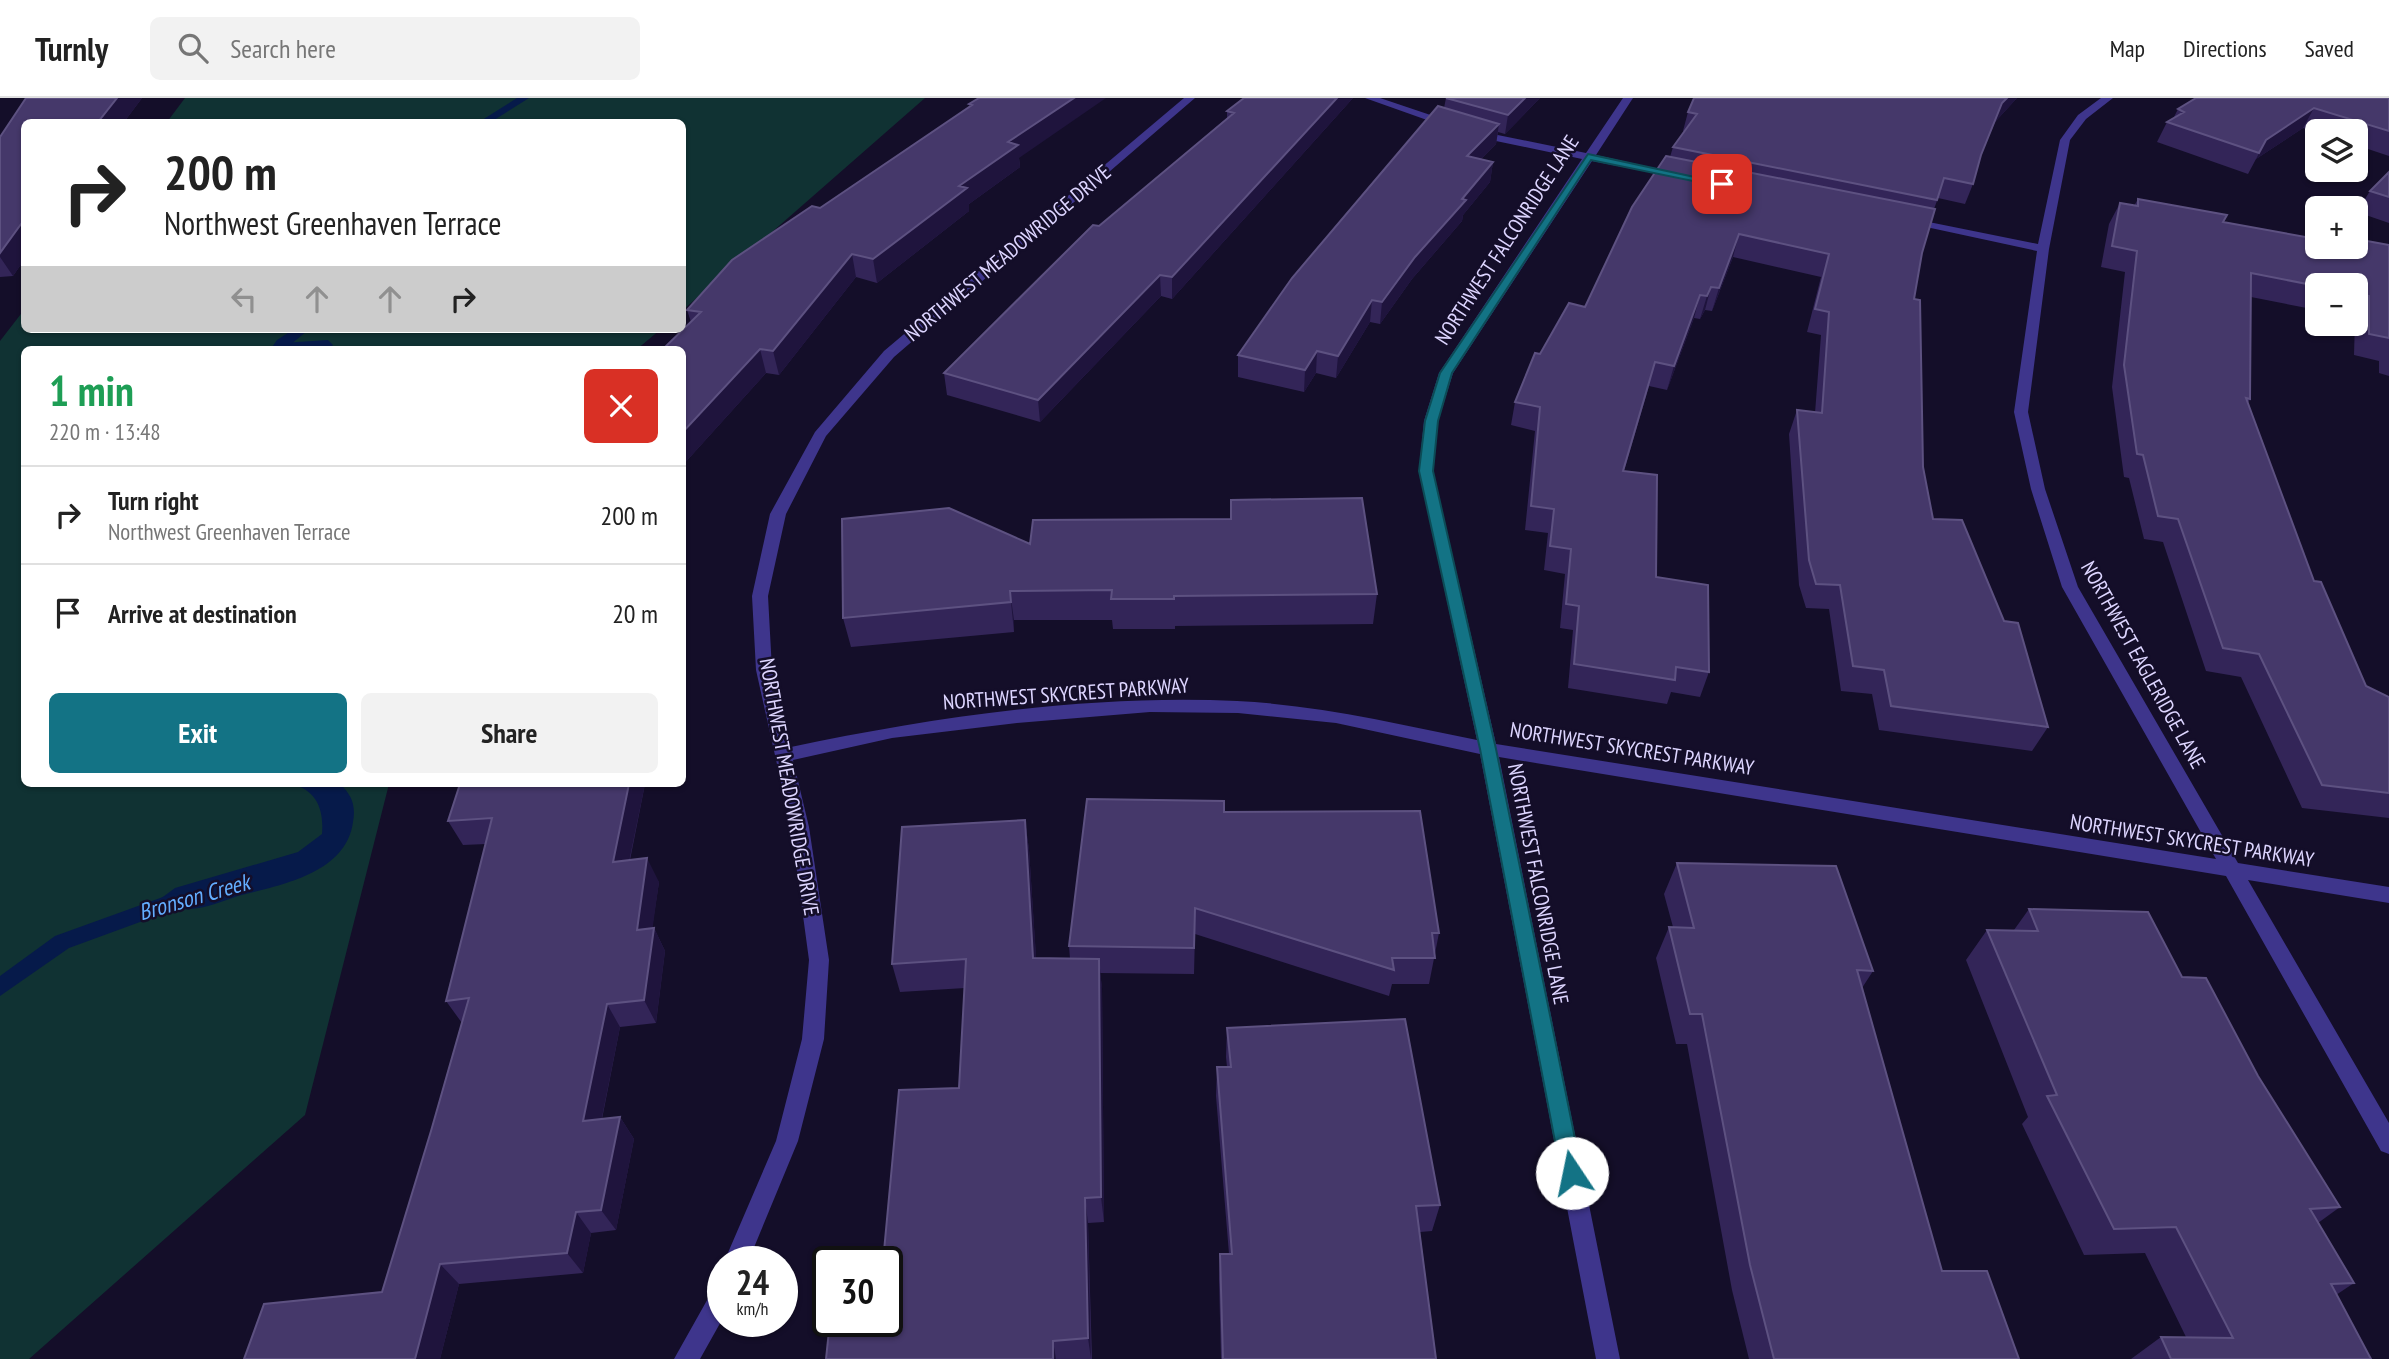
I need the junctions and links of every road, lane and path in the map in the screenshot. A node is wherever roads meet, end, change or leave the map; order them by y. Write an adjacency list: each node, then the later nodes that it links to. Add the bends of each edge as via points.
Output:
1 (1190, 98): 10 (street, NORTHWEST MEADOWRIDGE DRIVE, via 889,354 820,435 778,514 760,596 764,670)
2 (1370, 98): 5 (street, via 1476,134)
3 (1628, 98): 5 (street, NORTHWEST FALCONRIDGE LANE)
4 (2108, 98): 8 (street, NORTHWEST EAGLERIDGE LANE, via 2082,117 2065,140)
5 (1588, 157): 6 (street); 9 (street, NORTHWEST FALCONRIDGE LANE, via 1446,373 1432,421 1426,471)
6 (1695, 178)
7 (1896, 219): 8 (street)
8 (2043, 249): 11 (street, NORTHWEST EAGLERIDGE LANE, via 2021,412 2038,488 2070,587)
9 (1488, 749): 10 (street, NORTHWEST SKYCREST PARKWAY, via 1336,717 1238,707 1150,706 892,732); 11 (street, NORTHWEST SKYCREST PARKWAY); 17 (street, NORTHWEST FALCONRIDGE LANE)
10 (784, 755): 14 (street, NORTHWEST MEADOWRIDGE DRIVE, via 800,827 819,960 813,1040 787,1141)
11 (2236, 872): 12 (street, NORTHWEST SKYCREST PARKWAY); 13 (street, NORTHWEST EAGLERIDGE LANE)
12 (2389, 895)
13 (2389, 1144)
14 (743, 1246)
15 (707, 1322): 16 (street)
16 (686, 1359)
17 (1608, 1359)

